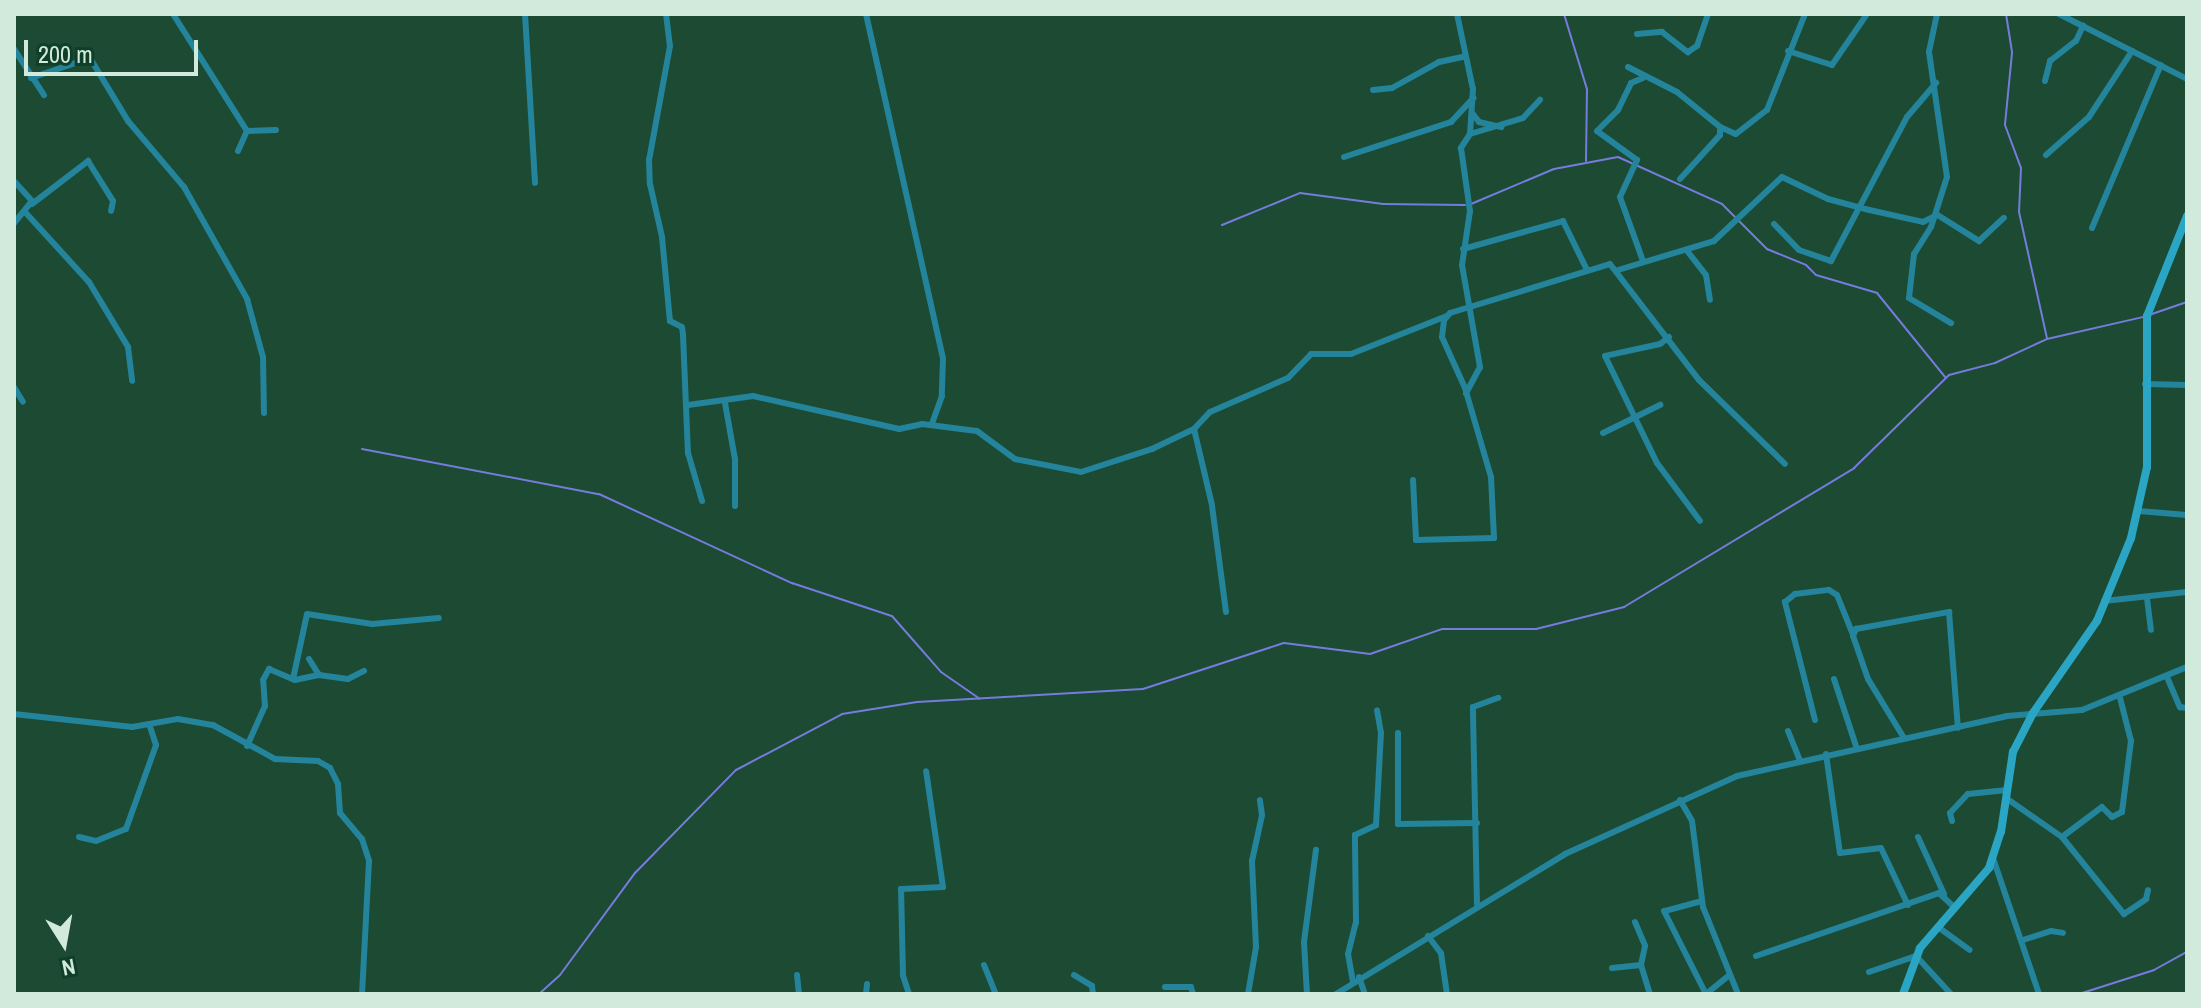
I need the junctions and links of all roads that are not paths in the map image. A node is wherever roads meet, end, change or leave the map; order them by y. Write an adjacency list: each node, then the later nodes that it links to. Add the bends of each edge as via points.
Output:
1 (173, 14): 32 (street)
2 (525, 14): 39 (street)
3 (666, 14): 67 (street, via 670,46 649,168 670,321 682,327)
4 (866, 14): 71 (street, via 943,359 942,396)
5 (1457, 14): 16 (street)
6 (1708, 14): 12 (street, via 1697,46 1688,52 1662,32)
7 (1805, 14): 14 (street)
8 (1867, 14): 14 (street, via 1832,65)
9 (1937, 14): 23 (street, via 1929,47)
10 (2059, 14): 11 (street)
11 (2083, 26): 15 (street); 22 (street, via 2080,36 2050,61)
12 (1637, 34)
13 (14, 49): 19 (street)
14 (1788, 51): 30 (street, via 1767,110 1736,134)
15 (2132, 51): 17 (street); 35 (street, via 2089,117)
16 (1463, 57): 24 (street, via 1439,62 1392,88); 26 (street)
17 (2161, 65): 21 (street); 49 (street)
18 (1628, 67): 20 (street)
19 (31, 78): 25 (street); 69 (street, via 90,58 128,121 206,218 218,252 251,310 263,357)
20 (1643, 78): 30 (street, via 1677,92); 52 (street, via 1631,83 1618,110 1597,131 1637,160 1620,197)
21 (2187, 79)
22 (2045, 81)
23 (1936, 83): 41 (street, via 1907,117); 44 (street, via 1947,173)
24 (1373, 90)
25 (44, 95)
26 (1473, 98): 28 (street); 36 (street, via 1451,122)
27 (1540, 100): 29 (street, via 1523,118)
28 (1473, 114): 29 (street, via 1479,122); 33 (street)
29 (1501, 127): 33 (street)
30 (1720, 127): 37 (street, via 1720,135)
31 (276, 130): 32 (street)
32 (247, 131): 34 (street)
33 (1470, 134): 50 (street, via 1461,148 1470,211)
34 (238, 151)
35 (2046, 155)
36 (1344, 157)
37 (1680, 179)
38 (14, 181): 40 (street)
39 (535, 183)
40 (32, 204): 42 (street, via 88,161 113,201); 43 (street)
41 (1860, 207): 44 (street, via 1923,222); 48 (street, via 1829,262 1799,250); 51 (street, via 1828,199 1782,177 1714,241)
42 (111, 211)
43 (25, 212): 47 (street); 60 (street, via 89,282 128,347)
44 (1935, 215): 46 (street, via 1967,238 1982,242); 58 (street, via 1914,254 1909,298)
45 (2187, 216): 61 (main road, via 2151,302)
46 (2004, 218)
47 (14, 223)
48 (1774, 224)
49 (2092, 228)
50 (1463, 249): 53 (street, via 1563,221); 56 (street)
51 (1688, 252): 52 (street); 55 (street, via 1706,275)
52 (1643, 261): 54 (street)
53 (1587, 270): 54 (street, via 1610,264); 56 (street)
54 (1618, 270): 59 (street, via 1633,299)
55 (1710, 300)
56 (1467, 308): 57 (street); 64 (street, via 1480,367)
57 (1447, 316): 64 (street, via 1442,337); 72 (street, via 1351,354 1311,354 1288,378 1210,412)
58 (1951, 323)
59 (1669, 337): 70 (street, via 1660,344 1605,356); 74 (street, via 1699,380)
60 (132, 381)
61 (2145, 384): 62 (street); 78 (main road, via 2147,467)
62 (2187, 385)
63 (14, 387): 65 (street)
64 (1466, 393): 75 (street, via 1491,477 1494,538 1416,540)
65 (23, 402)
66 (725, 403): 67 (street); 71 (street, via 738,397 768,398 899,429); 77 (street, via 735,459)
67 (688, 405): 76 (street, via 688,453)
68 (1660, 405): 70 (street)
69 (264, 413)
70 (1636, 416): 73 (street); 80 (street, via 1657,463)
71 (932, 424): 72 (street, via 985,433 1015,459 1081,472 1144,453)
72 (1194, 429): 84 (street, via 1212,505)
73 (1603, 433)
74 (1785, 464)
75 (1413, 480)
76 (702, 501)
77 (735, 506)
78 (2139, 511): 79 (street); 83 (main road)
79 (2187, 515)
80 (1700, 521)
81 (2187, 592): 82 (street)
82 (2147, 598): 83 (street); 86 (street)
83 (2104, 601): 99 (main road, via 2083,645)
84 (1226, 612)
85 (439, 618): 93 (street, via 372,624 307,614)
86 (2151, 630)
87 (1852, 632): 101 (street, via 1837,595 1829,590 1795,594 1785,602); 103 (street, via 1949,612); 106 (street, via 1868,679)
88 (309, 659): 91 (street)
89 (2187, 667): 92 (street)
90 (364, 671): 91 (street, via 348,679)
91 (319, 675): 93 (street)
92 (2167, 677): 96 (street); 97 (street, via 2180,707)
93 (293, 679): 107 (street, via 266,672 265,706)
94 (1834, 679): 108 (street)
95 (1498, 698): 116 (street, via 1473,707)
96 (2120, 698): 99 (street, via 2068,713); 119 (street, via 2131,741 2122,812 2112,817 2099,809)
97 (2187, 708)
98 (1377, 710): 143 (street, via 1376,825 1355,835 1356,923 1348,954)
99 (2033, 713): 103 (street); 112 (main road, via 2013,752)
100 (14, 714): 102 (street)
101 (1815, 720)
102 (149, 724): 107 (street, via 178,719 213,725); 117 (street, via 156,745 134,818 116,835 96,841)
103 (1958, 728): 106 (street)
104 (1788, 731): 110 (street)
105 (1398, 733): 116 (street, via 1398,824)
106 (1904, 738): 108 (street)
107 (247, 746): 146 (street, via 275,759 318,761 330,768 338,784 340,813 362,839 369,861)
108 (1856, 746): 109 (street)
109 (1826, 754): 110 (street); 126 (street, via 1840,853 1881,848)
110 (1800, 760): 114 (street, via 1737,776)
111 (926, 771): 149 (street, via 943,887 901,889 903,975)
112 (2006, 794): 115 (street, via 1968,794 1952,810); 119 (street); 121 (main road)
113 (1260, 800): 153 (street, via 1252,861 1256,947)
114 (1680, 800): 124 (street, via 1692,821); 125 (street, via 1607,831)
115 (1952, 821)
116 (1477, 823): 125 (street)
117 (79, 837)
118 (1918, 837): 123 (street)
119 (2062, 837): 122 (street, via 2124,914 2146,899)
120 (1316, 850): 154 (street, via 1304,942)
121 (1993, 858): 127 (main road); 132 (street)
122 (2148, 890)
123 (1944, 894): 126 (street); 127 (street)
124 (1702, 901): 142 (street); 159 (street, via 1664,911)
125 (1477, 904): 131 (street)
126 (1908, 905): 134 (street)
127 (1955, 908): 129 (main road)
128 (1635, 922): 137 (street, via 1645,946)
129 (1938, 927): 133 (street); 135 (main road)
130 (2063, 933): 132 (street, via 2051,931)
131 (1428, 936): 143 (street); 157 (street, via 1441,953)
132 (2023, 940): 163 (street)
133 (1970, 950)
134 (1756, 956)
135 (1916, 956): 139 (street); 161 (main road); 162 (street)
136 (984, 965): 150 (street)
137 (1641, 965): 138 (street); 158 (street)
138 (1612, 968)
139 (1869, 972)
140 (797, 975): 147 (street)
141 (1074, 975): 151 (street, via 1092,986)
142 (1728, 976): 159 (street); 160 (street)
143 (1356, 980): 155 (street); 156 (street)
144 (867, 984): 148 (street)
145 (1165, 987): 152 (street, via 1191,987)
146 (362, 994)
147 (799, 994)
148 (866, 994)
149 (909, 994)
150 (996, 994)
151 (1093, 994)
152 (1193, 994)
153 (1248, 994)
154 (1307, 994)
155 (1336, 994)
156 (1365, 994)
157 (1447, 994)
158 (1650, 994)
159 (1706, 994)
160 (1738, 994)
161 (1903, 994)
162 (1951, 994)
163 (2039, 994)

